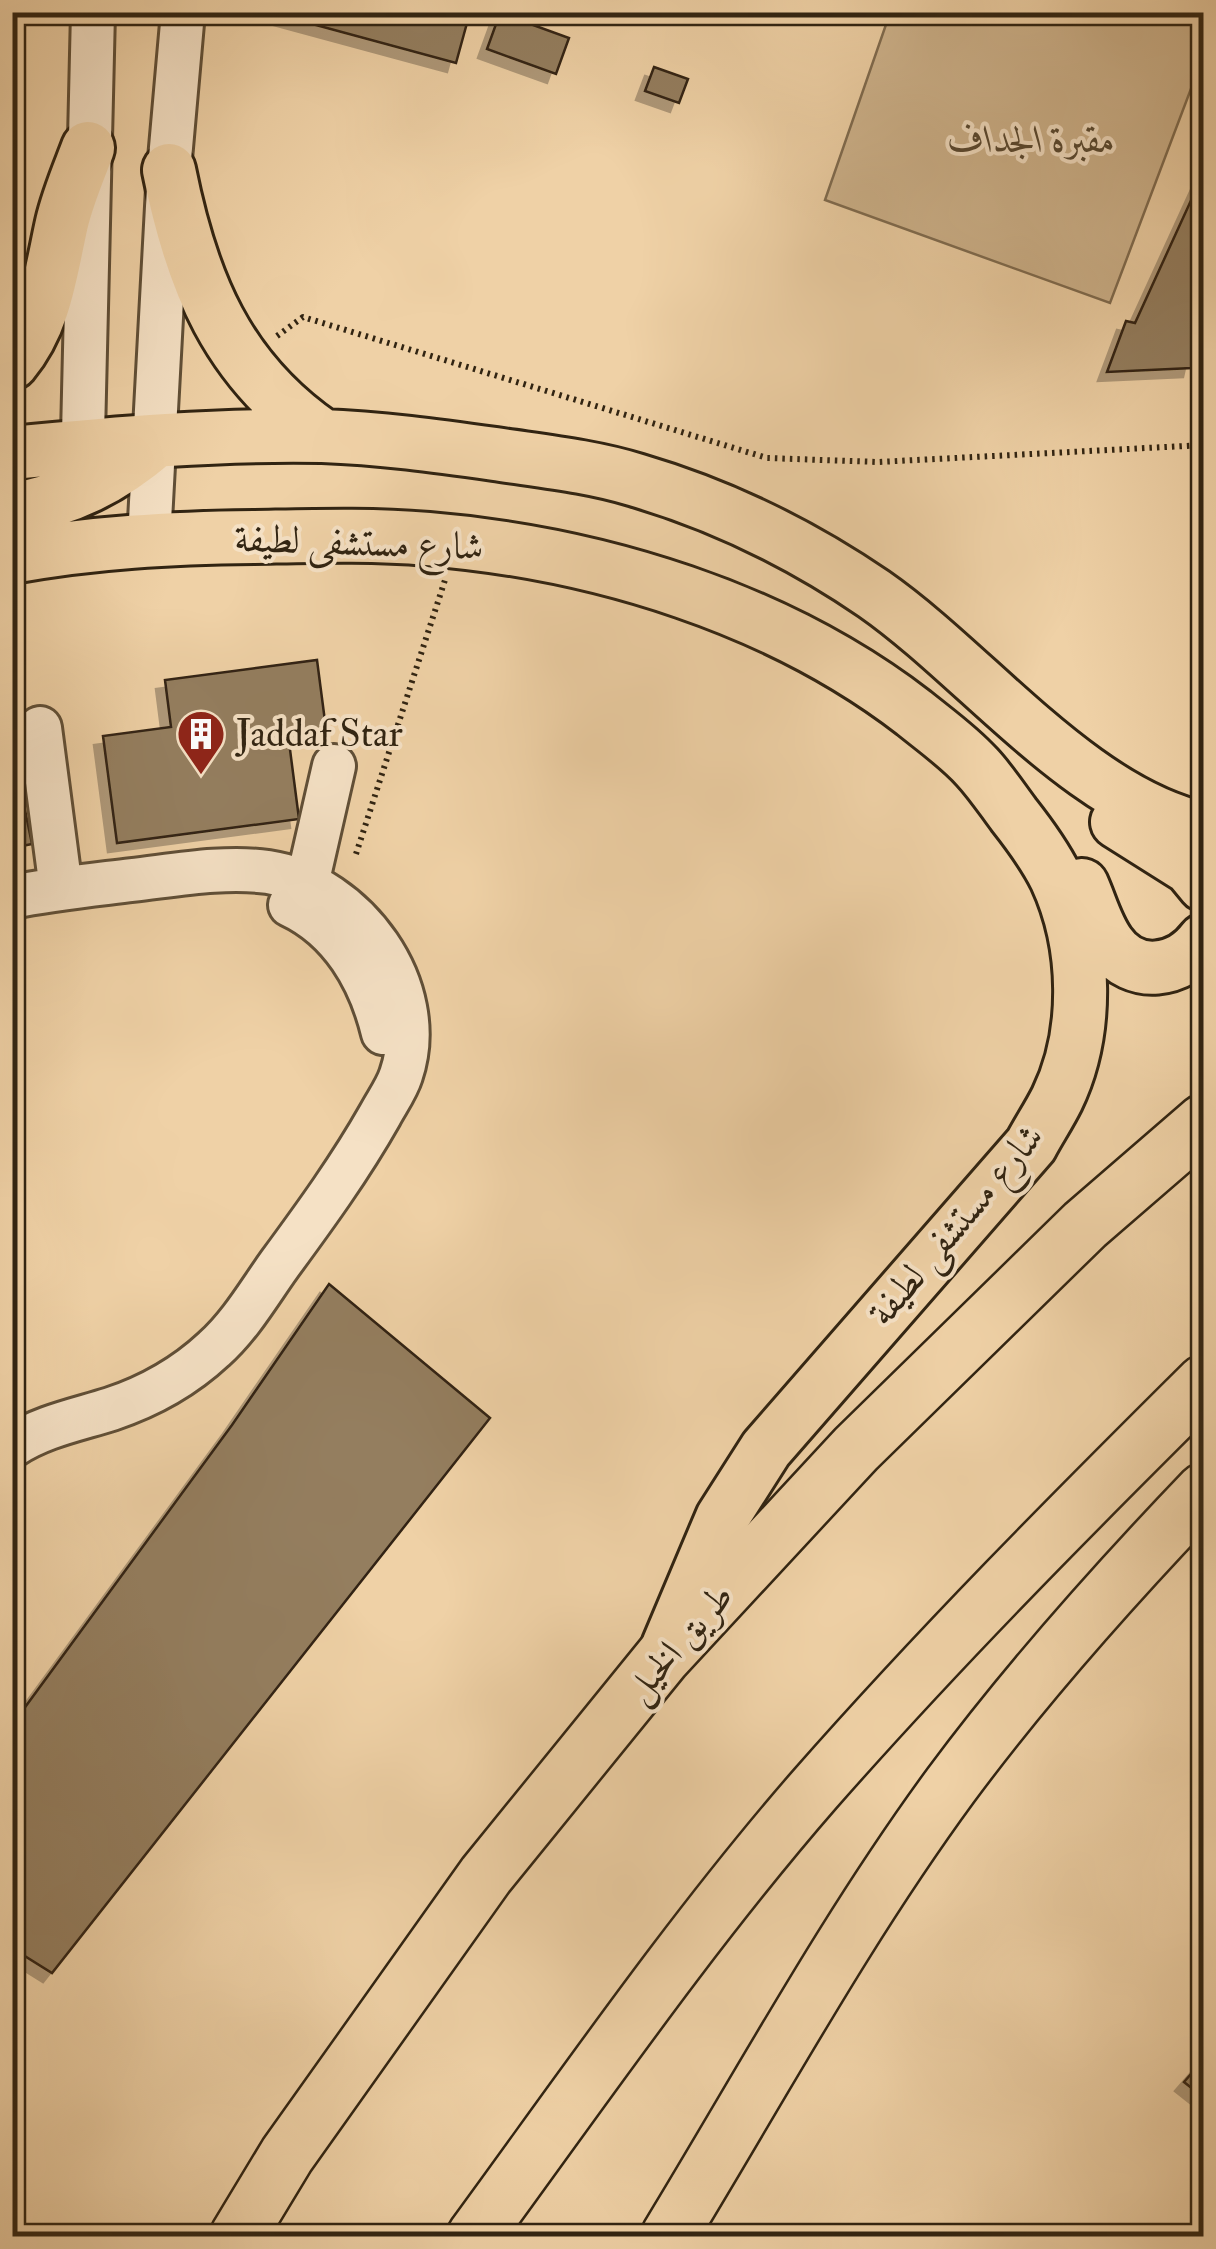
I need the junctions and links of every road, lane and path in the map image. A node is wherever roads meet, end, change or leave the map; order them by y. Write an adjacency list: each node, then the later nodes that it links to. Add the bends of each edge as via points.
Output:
1 (94, 12): 3 (street)
2 (183, 12): 4 (street)
3 (88, 148): 6 (main road, via 42,311); 11 (street)
4 (169, 170): 5 (main road, via 199,280); 8 (street)
5 (241, 361): 7 (main road, via 290,414); 9 (path, via 303,316 768,458 878,462)
6 (12, 363)
7 (323, 436): 8 (main road); 17 (main road, via 530,460 633,479 717,508 874,594)
8 (156, 440): 11 (main road); 13 (street)
9 (1204, 445)
10 (12, 453): 11 (main road)
11 (82, 469): 12 (main road); 15 (street)
12 (12, 509)
13 (149, 539): 14 (main road, شارع مستشفى لطيفة, via 342,535); 15 (main road, شارع مستشفى لطيفة)
14 (457, 543): 20 (main road, شارع مستشفى لطيفة, via 599,568 762,623 854,671); 25 (path)
15 (84, 545): 16 (main road, شارع مستشفى لطيفة)
16 (12, 556)
17 (1011, 710): 21 (main road, via 1121,795); 23 (main road, via 1048,766 1125,828 1190,868)
18 (40, 728): 24 (street)
19 (334, 766): 25 (street)
20 (976, 766): 27 (main road, via 1027,807 1063,849 1116,954 1162,968 1192,955); 33 (main road, شارع مستشفى لطيفة, via 1056,878 1074,931 1081,987 1076,1043 1058,1096 1031,1145 766,1449 722,1518)
21 (1204, 829)
22 (164, 876): 24 (street); 25 (street, via 270,872); 28 (street, via 268,894 331,934 372,995 382,1031)
23 (1204, 885)
24 (60, 889): 26 (street)
25 (324, 893): 28 (street, via 368,929 402,998 402,1074)
26 (12, 897)
27 (1204, 940)
28 (384, 1107): 31 (street, via 326,1200 218,1346 151,1394)
29 (1204, 1122): 33 (highway, طريق الخيل, via 1085,1225 856,1448)
30 (1204, 1383): 35 (highway, via 1011,1575 813,1792 651,1994)
31 (20, 1435)
32 (1204, 1492): 36 (highway, via 1077,1627 951,1786 835,1959)
33 (663, 1657): 34 (highway, طريق الخيل, via 486,1874)
34 (238, 2236)
35 (475, 2236)
36 (669, 2236)

